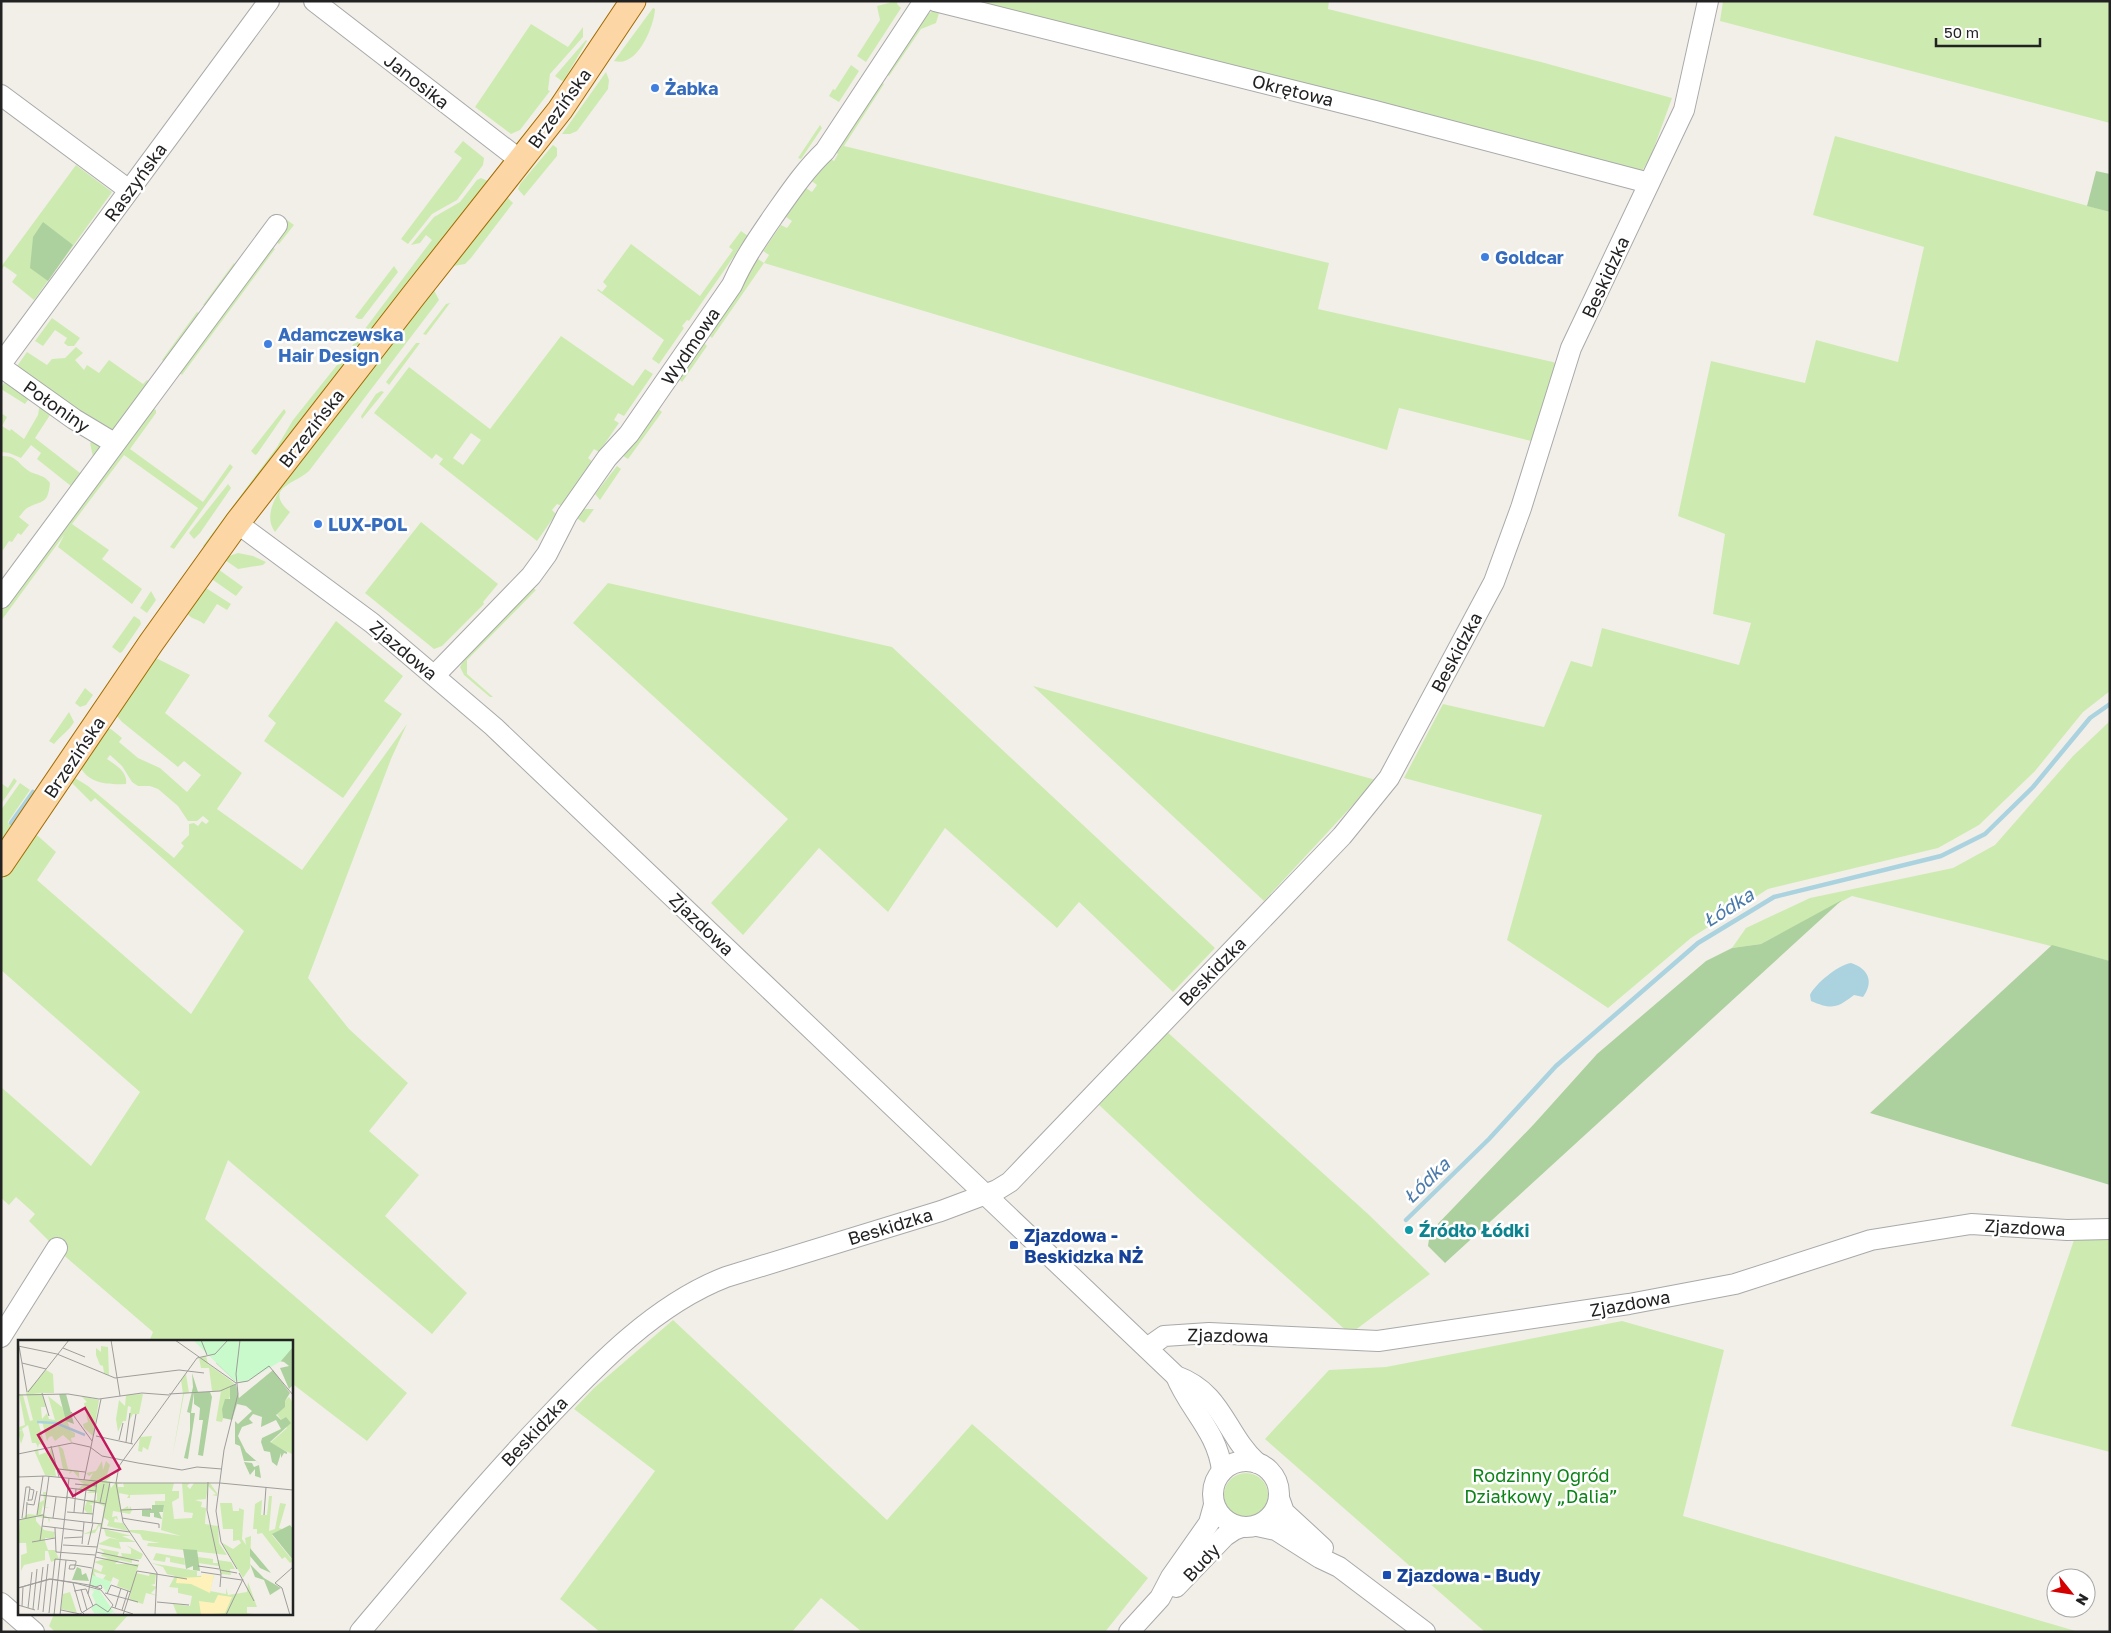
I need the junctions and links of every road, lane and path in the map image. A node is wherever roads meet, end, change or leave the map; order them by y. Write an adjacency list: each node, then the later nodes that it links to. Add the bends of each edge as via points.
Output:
1 (269, 1): 10 (street, Raszyńska)
2 (314, 1): 8 (street, Janosika)
3 (633, 1): 8 (main road, Brzezińska, via 560,110)
4 (924, 1): 16 (street, Wydmowa, via 825,151 806,169 758,238 729,289 643,414 606,458 567,515 548,554 505,604)
5 (935, 1): 9 (street, Okrętowa)
6 (1708, 1): 9 (street, Beskidzka, via 1684,110)
7 (1, 95): 10 (street)
8 (520, 160): 14 (main road, Brzezińska)
9 (1650, 183): 18 (street, Beskidzka, via 1571,348 1521,508 1494,582 1389,778 1342,836 1031,1161 1004,1186)
10 (129, 190): 12 (street, Raszyńska)
11 (277, 225): 13 (street)
12 (1, 366): 13 (street, Połoniny, via 80,423)
13 (114, 443): 15 (street)
14 (237, 523): 16 (street, Zjazdowa, via 372,623); 17 (main road, Brzezińska)
15 (1, 598)
16 (435, 675): 18 (street, Zjazdowa)
17 (2, 862)
18 (986, 1194): 22 (street, Zjazdowa); 33 (street, Beskidzka, via 941,1211 726,1277 675,1302 576,1388 474,1496)
19 (2110, 1229): 22 (street, Zjazdowa, via 2067,1230 1971,1224 1871,1240 1734,1284 1628,1304 1378,1341 1202,1333 1164,1336)
20 (57, 1248): 21 (street)
21 (1, 1336)
22 (1147, 1348): 23 (street, Zjazdowa)
23 (1176, 1376): 24 (street, Zjazdowa, via 1193,1382 1207,1395 1242,1447); 25 (street, Zjazdowa, via 1182,1391 1209,1431)
24 (1257, 1463): 25 (street, via 1235,1463); 26 (street, via 1274,1477)
25 (1222, 1471): 27 (street, via 1214,1484)
26 (1279, 1498): 28 (street, via 1274,1512 1263,1523); 29 (street, via 1284,1512)
27 (1214, 1505): 28 (street, via 1228,1523); 30 (street, Budy, via 1209,1523)
28 (1249, 1527): 29 (street, via 1276,1530); 30 (street, Budy, via 1225,1536 1180,1584)
29 (1339, 1566): 35 (street)
30 (1160, 1598): 34 (street, Budy)
31 (1, 1603): 32 (street)
32 (34, 1632)
33 (360, 1632)
34 (1129, 1632)
35 (1425, 1632)

